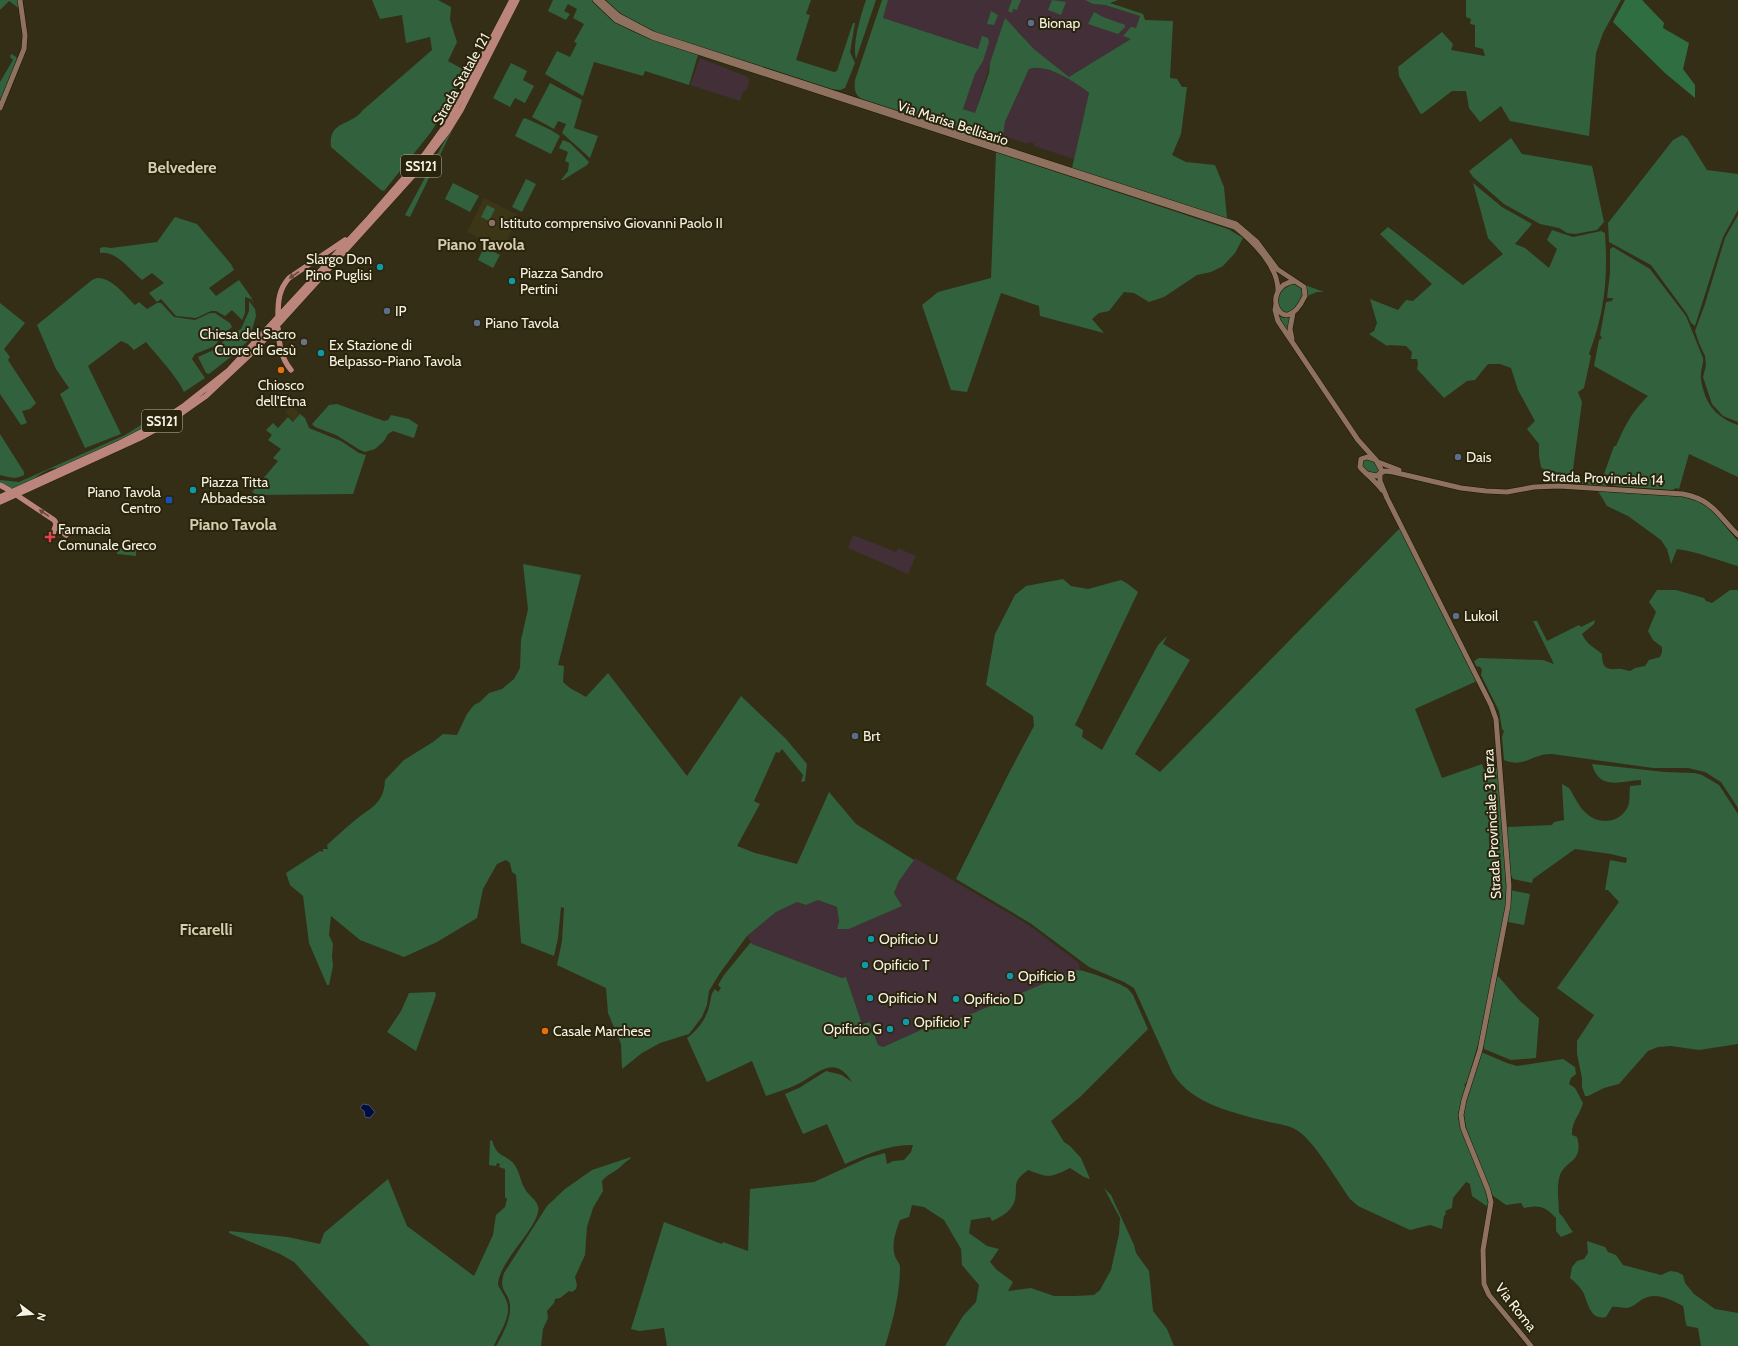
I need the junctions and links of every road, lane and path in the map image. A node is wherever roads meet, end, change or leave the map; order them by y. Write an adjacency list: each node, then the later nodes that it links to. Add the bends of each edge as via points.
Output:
1 (20, 0): 6 (main road, via 25,35 24,49)
2 (512, 0): 7 (main road, Strada Statale 121 / SS121, via 450,119 424,155)
3 (518, 0): 27 (main road, Strada Statale 121 / SS121, via 448,131 412,177 231,373 206,396 169,422 122,447)
4 (595, 0): 9 (main road, Via Marisa Bellisario, via 616,20 652,38 1235,227 1255,246 1277,277)
5 (601, 0): 8 (main road, Via Marisa Bellisario, via 619,16 653,34 1236,224 1257,242 1277,269)
6 (0, 108)
7 (369, 218): 12 (main road, one-way to 12, via 361,222 343,242 289,278 279,298); 25 (main road, Strada Statale 121 / SS121, via 220,378 166,418 137,435)
8 (1295, 281): 9 (main road, via 1283,285); 11 (main road, via 1301,284 1305,292)
9 (1278, 292): 10 (main road)
10 (1276, 304): 11 (main road, via 1277,310 1282,314); 14 (main road, via 1278,321)
11 (1293, 313): 14 (main road, via 1290,329)
12 (278, 315)
13 (278, 328): 15 (main road, via 282,355)
14 (1294, 345): 16 (main road)
15 (291, 370)
16 (1358, 440): 17 (main road, via 1362,450); 18 (main road)
17 (1361, 459): 18 (main road, via 1368,457); 19 (main road, via 1360,467)
18 (1377, 461): 20 (main road, via 1381,467); 21 (main road)
19 (1367, 474): 20 (main road); 26 (main road)
20 (1380, 474): 21 (main road, via 1385,471); 26 (main road)
21 (1428, 480): 31 (main road, Strada Provinciale 14, via 1486,492 1559,486 1683,494 1710,505)
22 (0, 485): 23 (main road)
23 (9, 490)
24 (18, 496): 28 (main road, one-way to 24)
25 (0, 497)
26 (1387, 498): 32 (main road, Strada Provinciale 3 Terza, via 1492,705 1498,727 1509,886 1508,906 1480,1050 1461,1115 1463,1128 1491,1202 1483,1244)
27 (0, 502)
28 (56, 524): 29 (main road); 30 (main road)
29 (53, 534)
30 (66, 535)
31 (1738, 535)
32 (1483, 1259): 33 (main road, Via Roma, via 1486,1291)
33 (1530, 1346)

